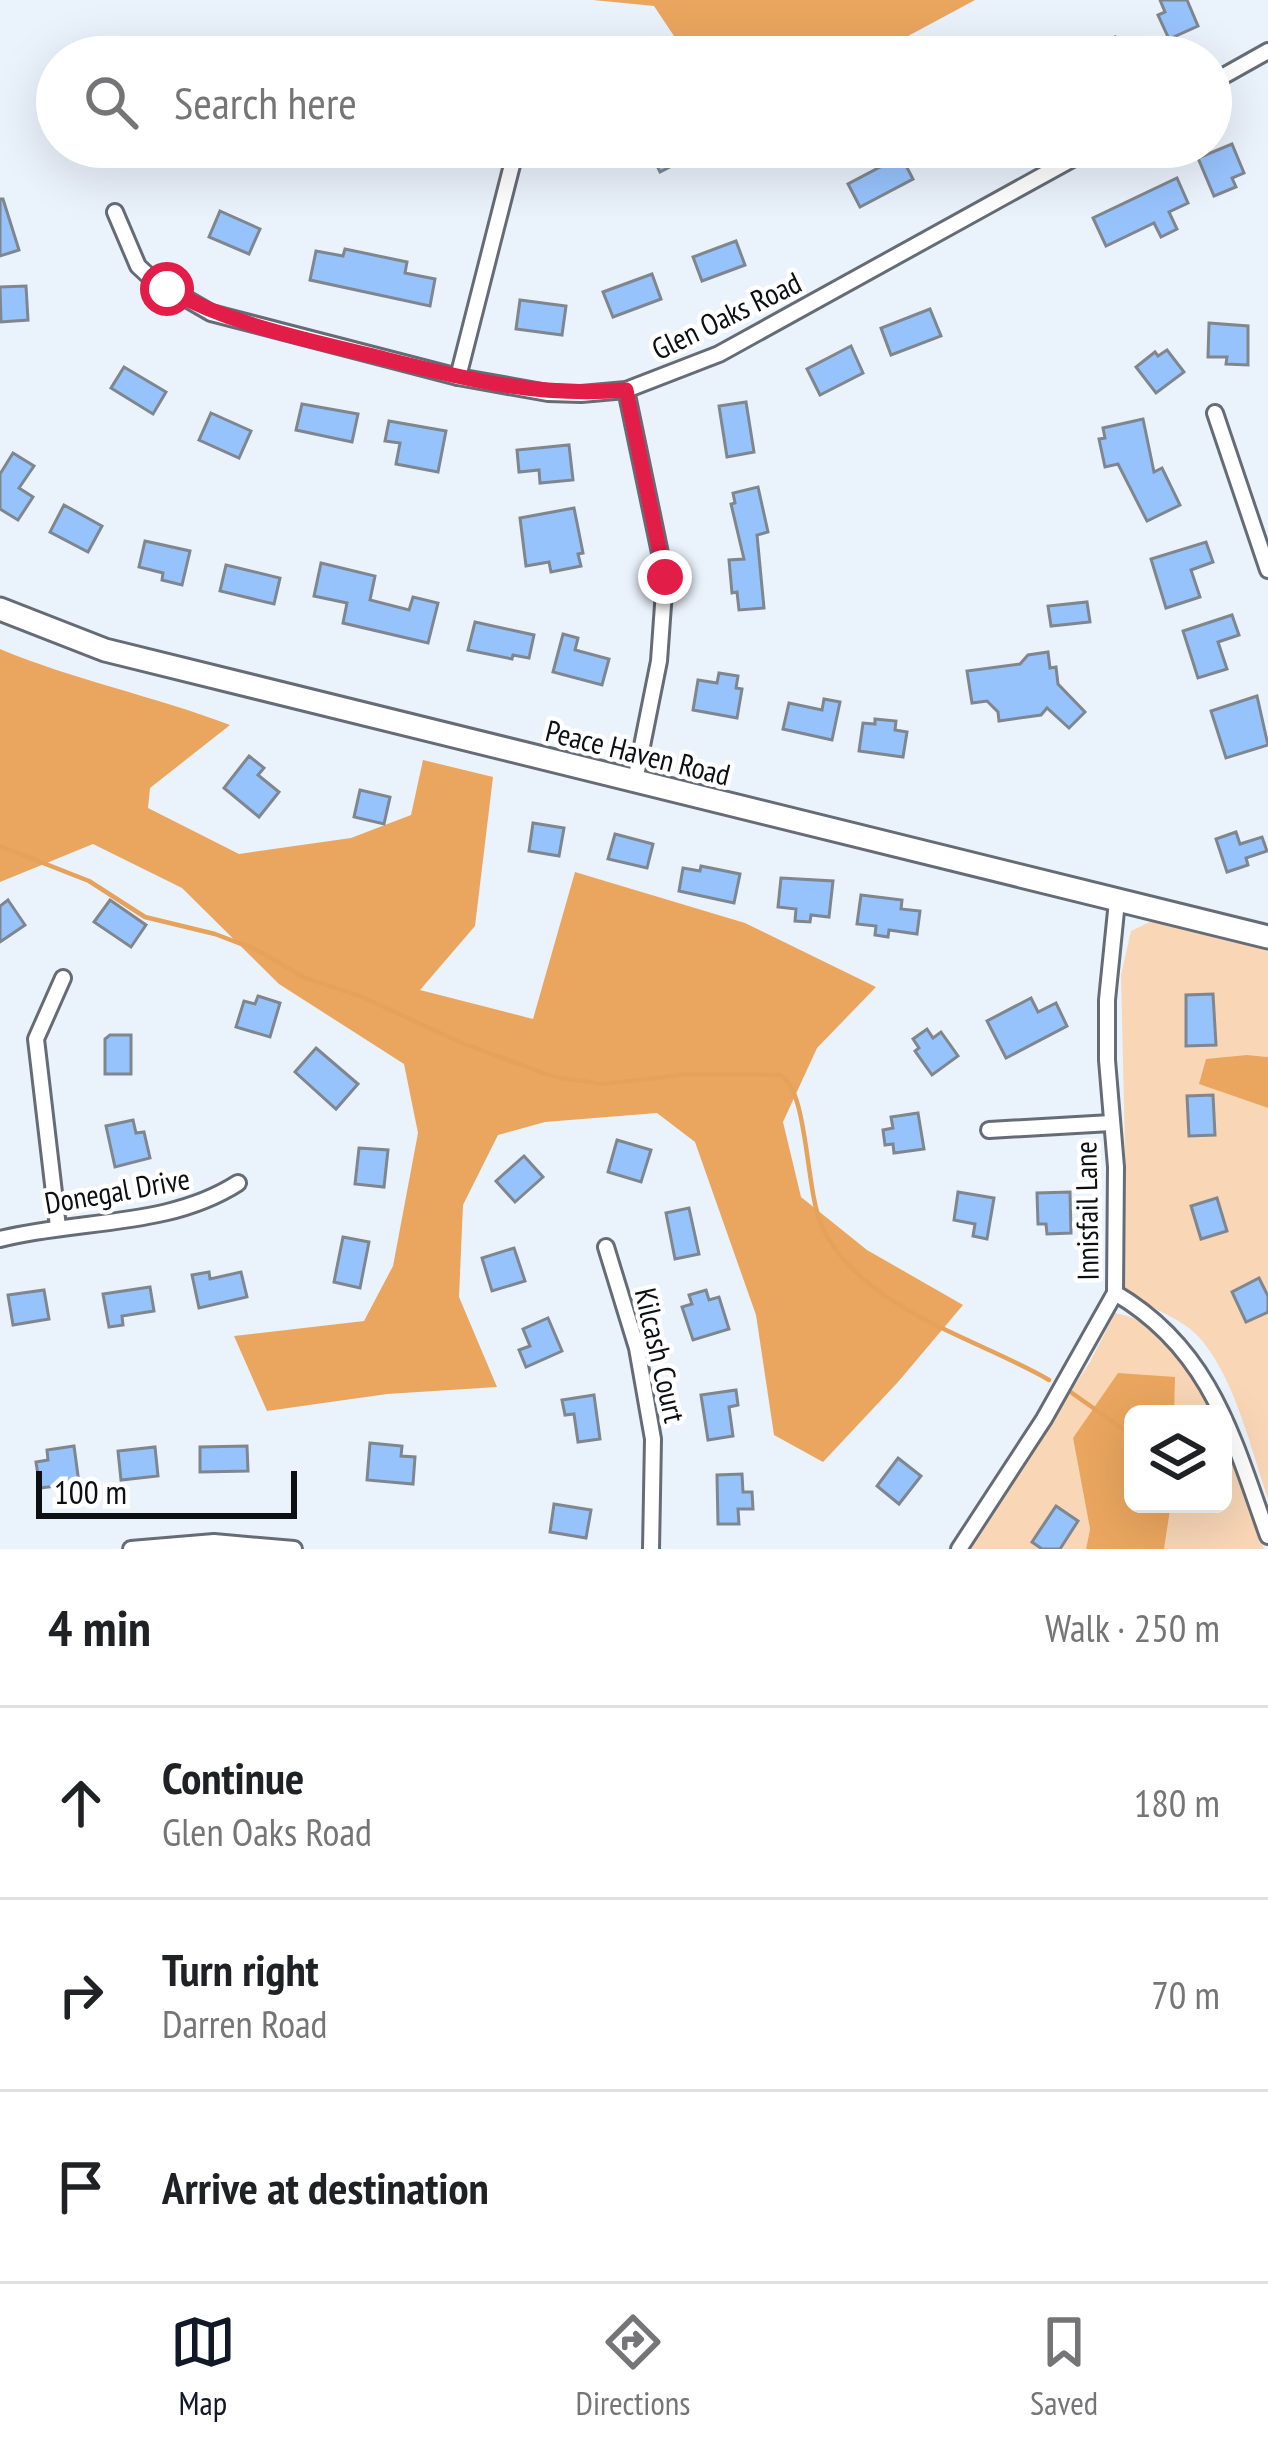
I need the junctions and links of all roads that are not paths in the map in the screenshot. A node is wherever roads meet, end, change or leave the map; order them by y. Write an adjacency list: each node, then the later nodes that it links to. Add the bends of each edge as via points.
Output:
1 (1268, 51): 2 (street)
2 (1232, 71)
3 (511, 168): 6 (street)
4 (1056, 168): 7 (street, Glen Oaks Road, via 763,332)
5 (115, 212): 6 (street, Glen Oaks Road, via 138,266 211,313)
6 (458, 377): 7 (street, Glen Oaks Road, via 548,393)
7 (626, 390): 11 (street, via 665,577 659,661)
8 (1215, 413): 9 (street)
9 (1268, 570)
10 (0, 609): 11 (main road, Peace Haven Road, via 106,650)
11 (635, 781): 12 (main road, Peace Haven Road)
12 (1117, 901): 13 (main road, Peace Haven Road); 15 (street, Innisfail Lane, via 1107,1000)
13 (1268, 937)
14 (63, 978): 18 (street, via 36,1039)
15 (1111, 1124): 16 (street); 21 (street, Innisfail Lane)
16 (989, 1130)
17 (238, 1183): 18 (street, Donegal Drive, via 210,1201 157,1215)
18 (58, 1227): 19 (street, Donegal Drive)
19 (0, 1239)
20 (606, 1247): 25 (street, Kilcash Court, via 637,1348 653,1439)
21 (1115, 1293): 22 (street, via 1149,1312 1191,1356 1222,1408); 26 (street, Innisfail Lane)
22 (1268, 1536)
23 (131, 1549): 24 (street, via 214,1542)
24 (294, 1549)
25 (650, 1549)
26 (959, 1549)

